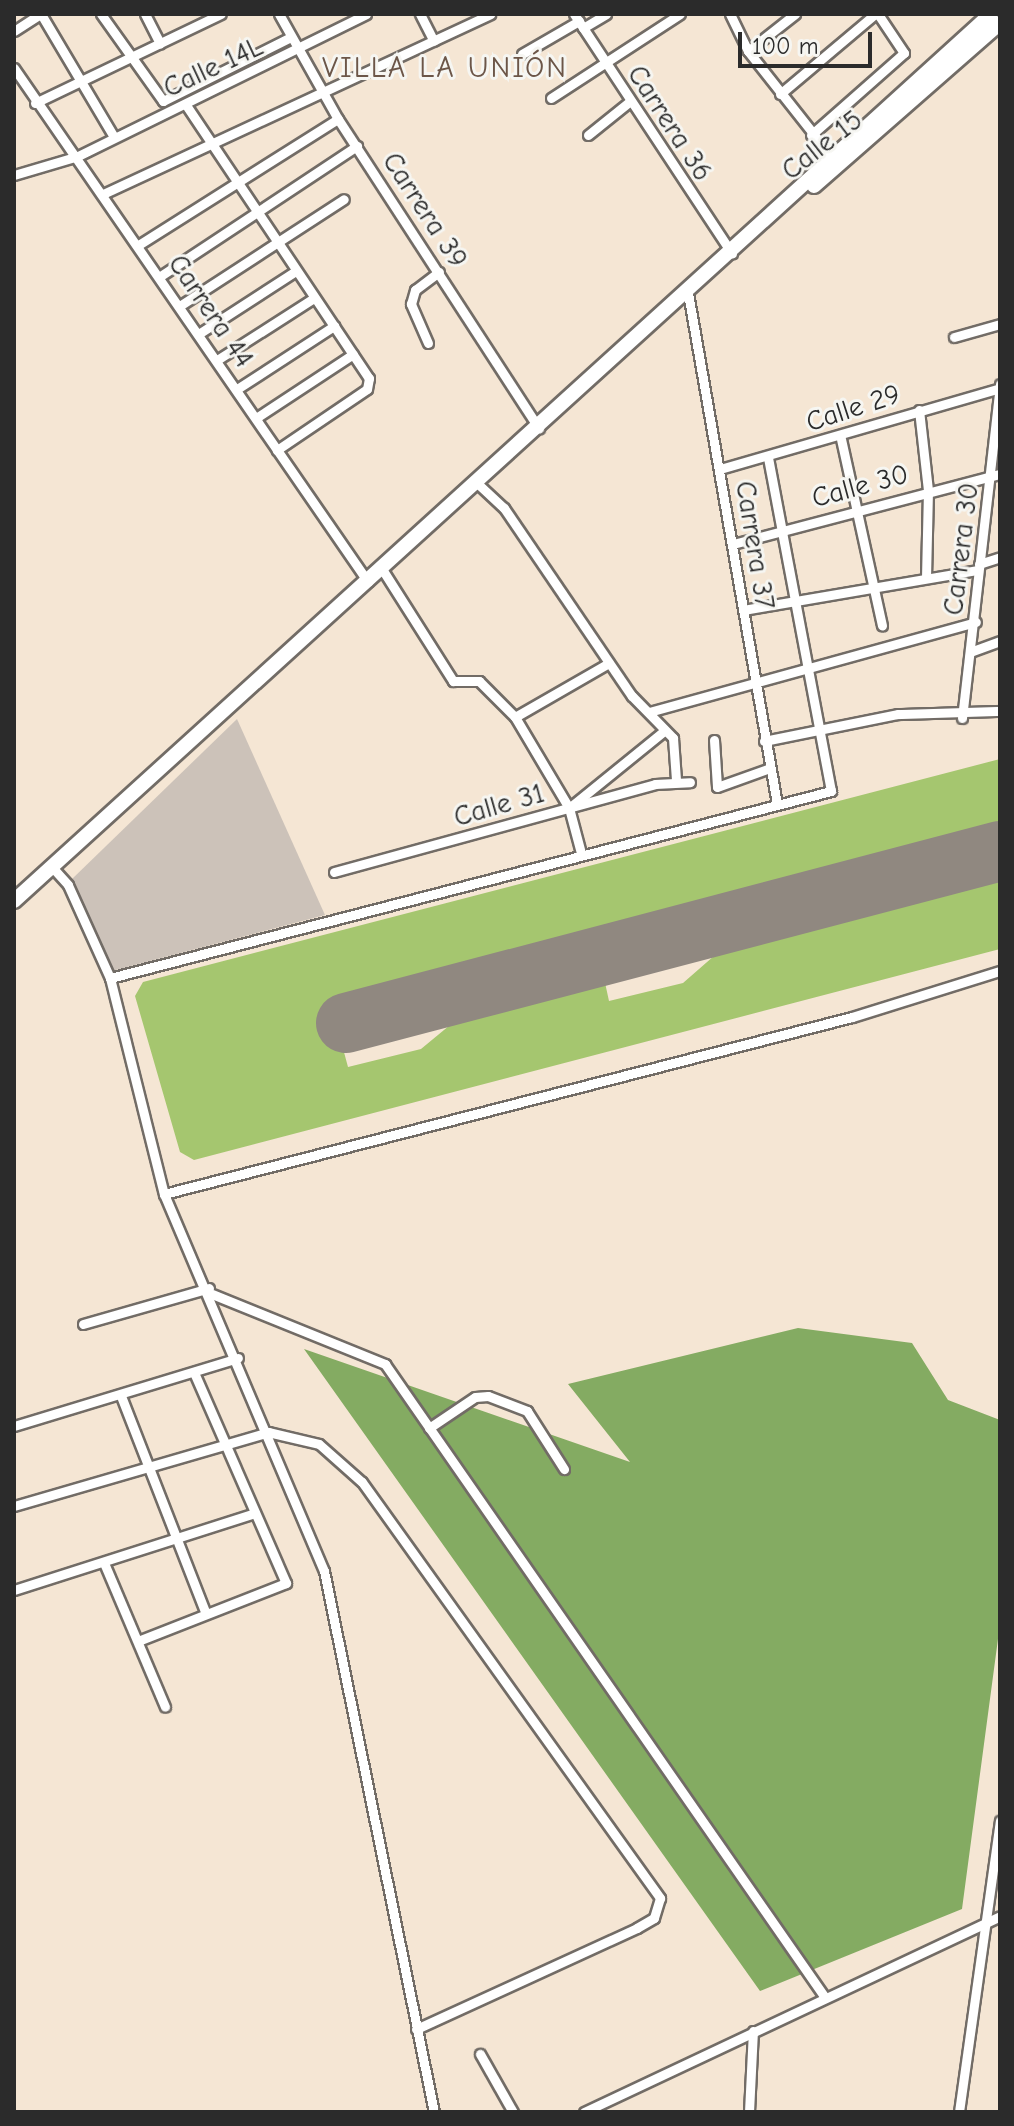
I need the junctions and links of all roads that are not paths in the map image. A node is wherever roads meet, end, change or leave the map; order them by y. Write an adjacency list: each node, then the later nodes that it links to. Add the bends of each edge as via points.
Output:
1 (41, 14): 17 (street); 27 (street)
2 (101, 14): 24 (street)
3 (145, 14): 20 (street)
4 (221, 14): 20 (street)
5 (279, 14): 18 (street, Carrera 39)
6 (366, 14): 21 (street, Calle 14L)
7 (420, 14): 19 (street)
8 (490, 14): 19 (street)
9 (606, 14): 15 (street)
10 (680, 14): 25 (street)
11 (730, 14): 22 (street)
12 (795, 14): 22 (street)
13 (877, 14): 29 (street); 36 (street, via 904,53)
14 (991, 14): 41 (highway, Calle 15)
15 (579, 21): 23 (street); 25 (street, Carrera 36)
16 (1000, 23): 41 (highway, Calle 15)
17 (14, 31)
18 (291, 37): 21 (street, Carrera 39); 24 (street, via 163,101)
19 (434, 41): 28 (street)
20 (160, 43): 24 (street)
21 (298, 51): 28 (street, Carrera 39); 33 (street, Calle 14L)
22 (748, 51): 29 (street)
23 (522, 54)
24 (129, 58): 27 (street)
25 (605, 63): 30 (street); 32 (street, Carrera 36)
26 (14, 68): 31 (street, Carrera 44)
27 (84, 82): 31 (street); 37 (street)
28 (320, 90): 34 (street, Carrera 39); 38 (street)
29 (780, 94): 36 (street)
30 (551, 98)
31 (35, 103): 40 (street, Carrera 44)
32 (628, 103): 35 (street); 49 (street, Carrera 36)
33 (186, 105): 37 (street, Calle 14L); 38 (street)
34 (338, 119): 39 (street, Carrera 39); 43 (street)
35 (588, 135)
36 (811, 135): 41 (street)
37 (114, 137): 40 (street, Calle 14L)
38 (211, 144): 43 (street); 44 (street)
39 (357, 146): 46 (street); 51 (street, Carrera 39)
40 (78, 156): 42 (street, Calle 14L); 44 (street, Carrera 44)
41 (837, 163): 49 (highway, Calle 15)
42 (14, 175)
43 (235, 183): 46 (street); 48 (street)
44 (103, 194): 48 (street, Carrera 44)
45 (344, 199): 47 (street)
46 (256, 213): 47 (street); 52 (street)
47 (276, 243): 50 (street); 55 (street)
48 (140, 244): 52 (street, Carrera 44)
49 (732, 254): 53 (highway, Calle 15)
50 (296, 271): 54 (street); 58 (street)
51 (439, 272): 60 (street, via 415,290 411,304); 67 (street, Carrera 39)
52 (162, 275): 55 (street, Carrera 44)
53 (688, 293): 67 (highway, Calle 15); 71 (street, Carrera 37)
54 (314, 298): 57 (street); 62 (street)
55 (181, 305): 58 (street, Carrera 44)
56 (1000, 324): 59 (street)
57 (334, 326): 61 (street); 64 (street)
58 (200, 333): 62 (street, Carrera 44)
59 (954, 337)
60 (428, 343)
61 (353, 354): 66 (street); 69 (street, via 369,378 367,389)
62 (217, 360): 64 (street, Carrera 44)
63 (1000, 387): 65 (street, Calle 29); 72 (street, Carrera 30)
64 (237, 389): 66 (street, Carrera 44)
65 (919, 410): 68 (street, Calle 29); 74 (street)
66 (256, 418): 69 (street, Carrera 44)
67 (539, 428): 73 (highway, Calle 15)
68 (841, 439): 70 (street, Calle 29); 75 (street)
69 (277, 450): 82 (street, Carrera 44)
70 (768, 457): 71 (street, Calle 29); 76 (street)
71 (720, 469): 77 (street, Carrera 37)
72 (996, 474): 74 (street, Calle 30); 79 (street, Carrera 30)
73 (477, 483): 80 (highway, Calle 15); 90 (street, via 504,508)
74 (928, 490): 75 (street, Calle 30); 81 (street)
75 (857, 509): 76 (street, Calle 30); 83 (street)
76 (787, 530): 77 (street, Calle 30); 84 (street)
77 (733, 544): 85 (street, Carrera 37)
78 (1000, 557): 79 (street)
79 (978, 567): 81 (street); 86 (street, Carrera 30)
80 (382, 569): 82 (highway, Calle 15); 95 (street, via 453,681 479,681)
81 (926, 577): 83 (street)
82 (368, 582): 107 (highway, Calle 15)
83 (872, 586): 84 (street); 87 (street)
84 (796, 599): 85 (street); 91 (street)
85 (743, 610): 92 (street, Carrera 37)
86 (976, 622): 89 (street, Carrera 30); 91 (street)
87 (882, 626)
88 (1000, 641): 89 (street)
89 (970, 652): 96 (street, Carrera 30)
90 (609, 663): 94 (street); 95 (street)
91 (807, 666): 92 (street); 97 (street)
92 (755, 679): 94 (street); 100 (street, Carrera 37)
93 (1000, 711): 96 (street)
94 (649, 712): 98 (street)
95 (515, 717): 105 (street)
96 (962, 718): 97 (street, via 898,714)
97 (816, 727): 100 (street); 104 (street, via 831,791)
98 (663, 732): 102 (street, via 676,747); 105 (street)
99 (714, 740): 101 (street, via 717,787)
100 (764, 741): 101 (street, Carrera 37)
101 (770, 768): 104 (street, Carrera 37)
102 (676, 780): 103 (street, Calle 31); 105 (street, Calle 31)
103 (690, 782)
104 (777, 804): 106 (street)
105 (569, 808): 106 (street); 108 (street, Calle 31)
106 (581, 853): 111 (street)
107 (52, 867): 109 (highway, Calle 15); 111 (street, via 68,885)
108 (334, 872)
109 (14, 901)
110 (1000, 971): 112 (street, via 852,1017)
111 (110, 978): 112 (street)
112 (164, 1194): 113 (street)
113 (211, 1291): 114 (street); 115 (street); 119 (street, via 385,1364)
114 (83, 1324)
115 (238, 1358): 116 (street); 120 (street)
116 (194, 1372): 117 (street); 121 (street)
117 (121, 1396): 118 (street); 122 (street)
118 (14, 1426)
119 (429, 1428): 123 (street, via 475,1397 488,1396 527,1411); 135 (street)
120 (268, 1432): 121 (street); 136 (street, via 324,1571); 136 (street, via 319,1444 362,1482 660,1898 654,1918 637,1928)
121 (227, 1445): 122 (street); 125 (street)
122 (151, 1467): 124 (street); 126 (street)
123 (564, 1469)
124 (14, 1506)
125 (255, 1513): 126 (street); 129 (street, via 286,1583)
126 (178, 1538): 127 (street); 129 (street)
127 (104, 1563): 128 (street); 130 (street)
128 (14, 1590)
129 (205, 1612): 130 (street)
130 (138, 1641): 131 (street)
131 (165, 1707)
132 (1000, 1821): 134 (street)
133 (1000, 1916): 134 (street)
134 (987, 1922): 135 (street); 143 (street)
135 (824, 1996): 137 (street)
136 (416, 2029): 139 (street)
137 (753, 2031): 141 (street); 142 (street)
138 (480, 2054): 140 (street)
139 (434, 2112)
140 (513, 2112)
141 (584, 2112)
142 (749, 2112)
143 (959, 2112)

